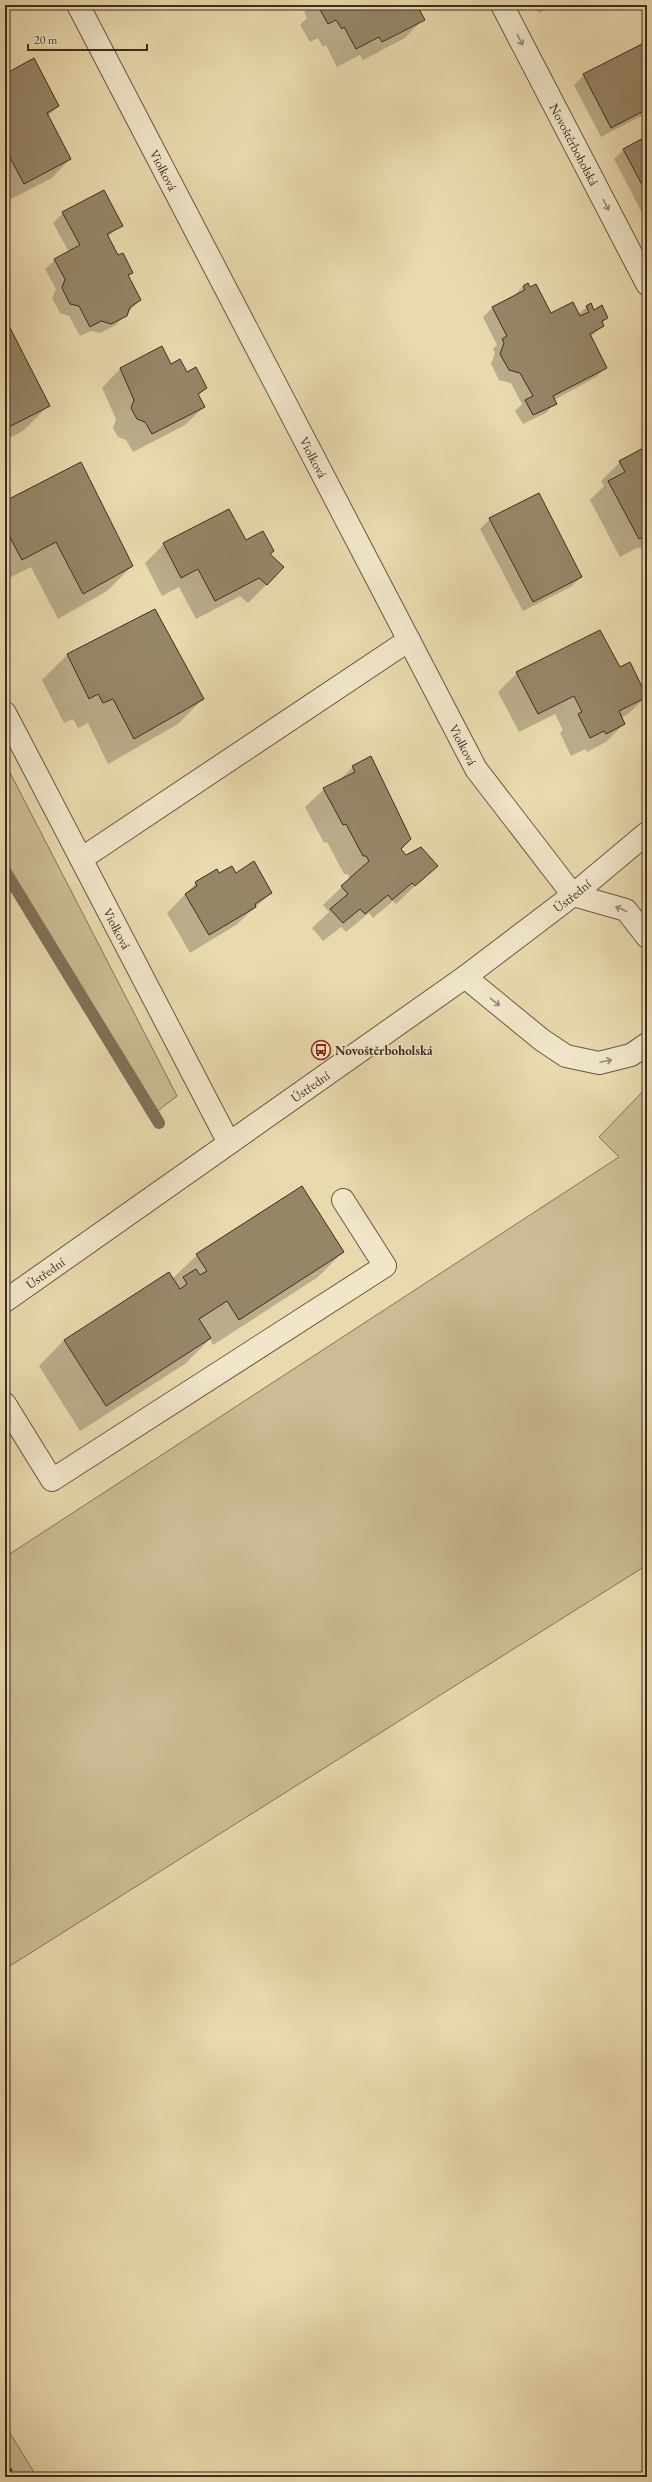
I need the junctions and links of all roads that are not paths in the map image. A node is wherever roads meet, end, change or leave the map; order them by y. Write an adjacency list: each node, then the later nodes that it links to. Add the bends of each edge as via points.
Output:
1 (78, 5): 4 (street, Violková)
2 (502, 5): 3 (street, Novoštěrboholská, one-way to 3)
3 (647, 284)
4 (409, 640): 7 (street); 8 (street, Violková, via 476,768)
5 (5, 713): 7 (street, Violková)
6 (647, 833): 8 (street, Ústřední)
7 (81, 859): 12 (street, Violková)
8 (573, 895): 9 (street, one-way to 8, via 626,910); 10 (street, Ústřední)
9 (647, 937)
10 (465, 977): 11 (street, one-way to 11, via 542,1040 566,1056 599,1062 631,1055); 12 (street, Ústřední)
11 (647, 1044)
12 (229, 1143): 14 (street, Ústřední)
13 (344, 1200): 15 (street, via 385,1266 52,1480)
14 (5, 1301)
15 (5, 1404)

